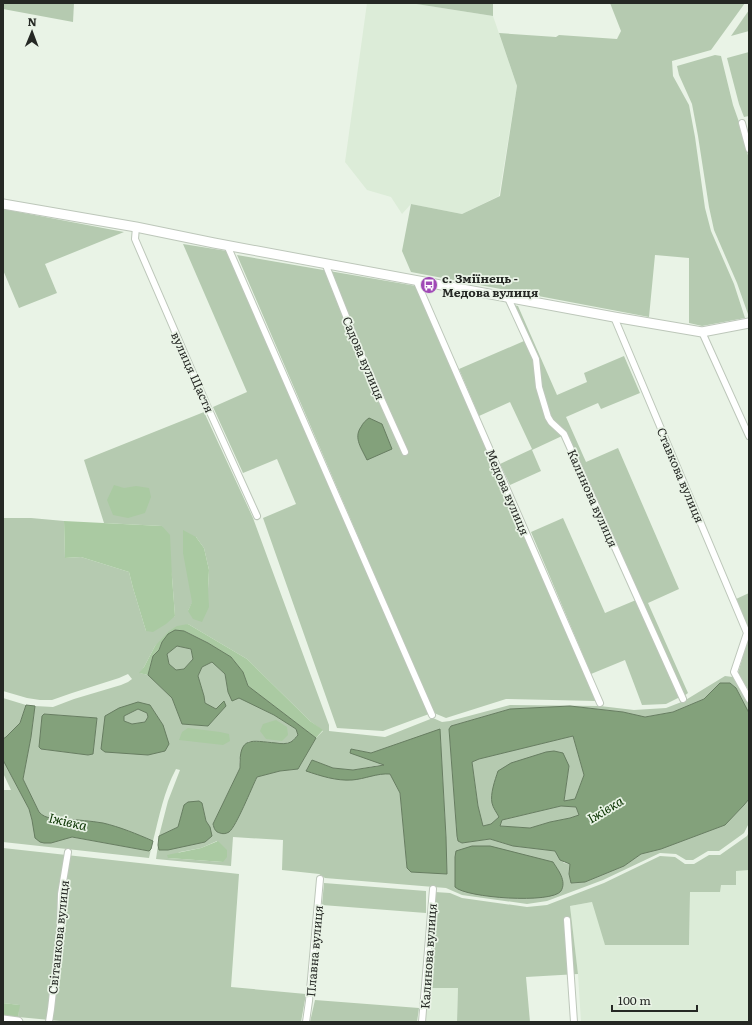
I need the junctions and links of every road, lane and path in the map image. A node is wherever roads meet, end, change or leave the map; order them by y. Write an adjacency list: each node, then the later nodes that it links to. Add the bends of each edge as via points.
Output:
1 (742, 123): 2 (street)
2 (749, 149)
3 (3, 204): 4 (street)
4 (136, 227): 5 (street); 14 (street, вулиця Щастя, via 135,239)
5 (227, 245): 6 (street); 18 (street)
6 (325, 263): 7 (street); 13 (street, Садова вулиця)
7 (416, 280): 8 (street); 17 (street, Медова вулиця)
8 (508, 298): 9 (street); 15 (street, Калинова вулиця, via 536,360 539,387 548,416 564,434)
9 (614, 317): 11 (street); 16 (street, Ставкова вулиця, via 747,633 734,672)
10 (749, 323): 11 (street)
11 (702, 332): 12 (street)
12 (749, 436)
13 (404, 452)
14 (257, 516)
15 (683, 699)
16 (749, 699)
17 (600, 703)
18 (432, 715)
19 (68, 852): 26 (street, Світанкова вулиця, via 61,894 60,930)
20 (320, 879): 27 (street, Плавна вулиця)
21 (433, 890): 28 (street, Калинова вулиця)
22 (567, 920): 29 (street)
23 (3, 1020): 24 (street)
24 (14, 1022): 25 (street)
25 (18, 1022)
26 (49, 1022)
27 (306, 1022)
28 (422, 1022)
29 (574, 1022)

